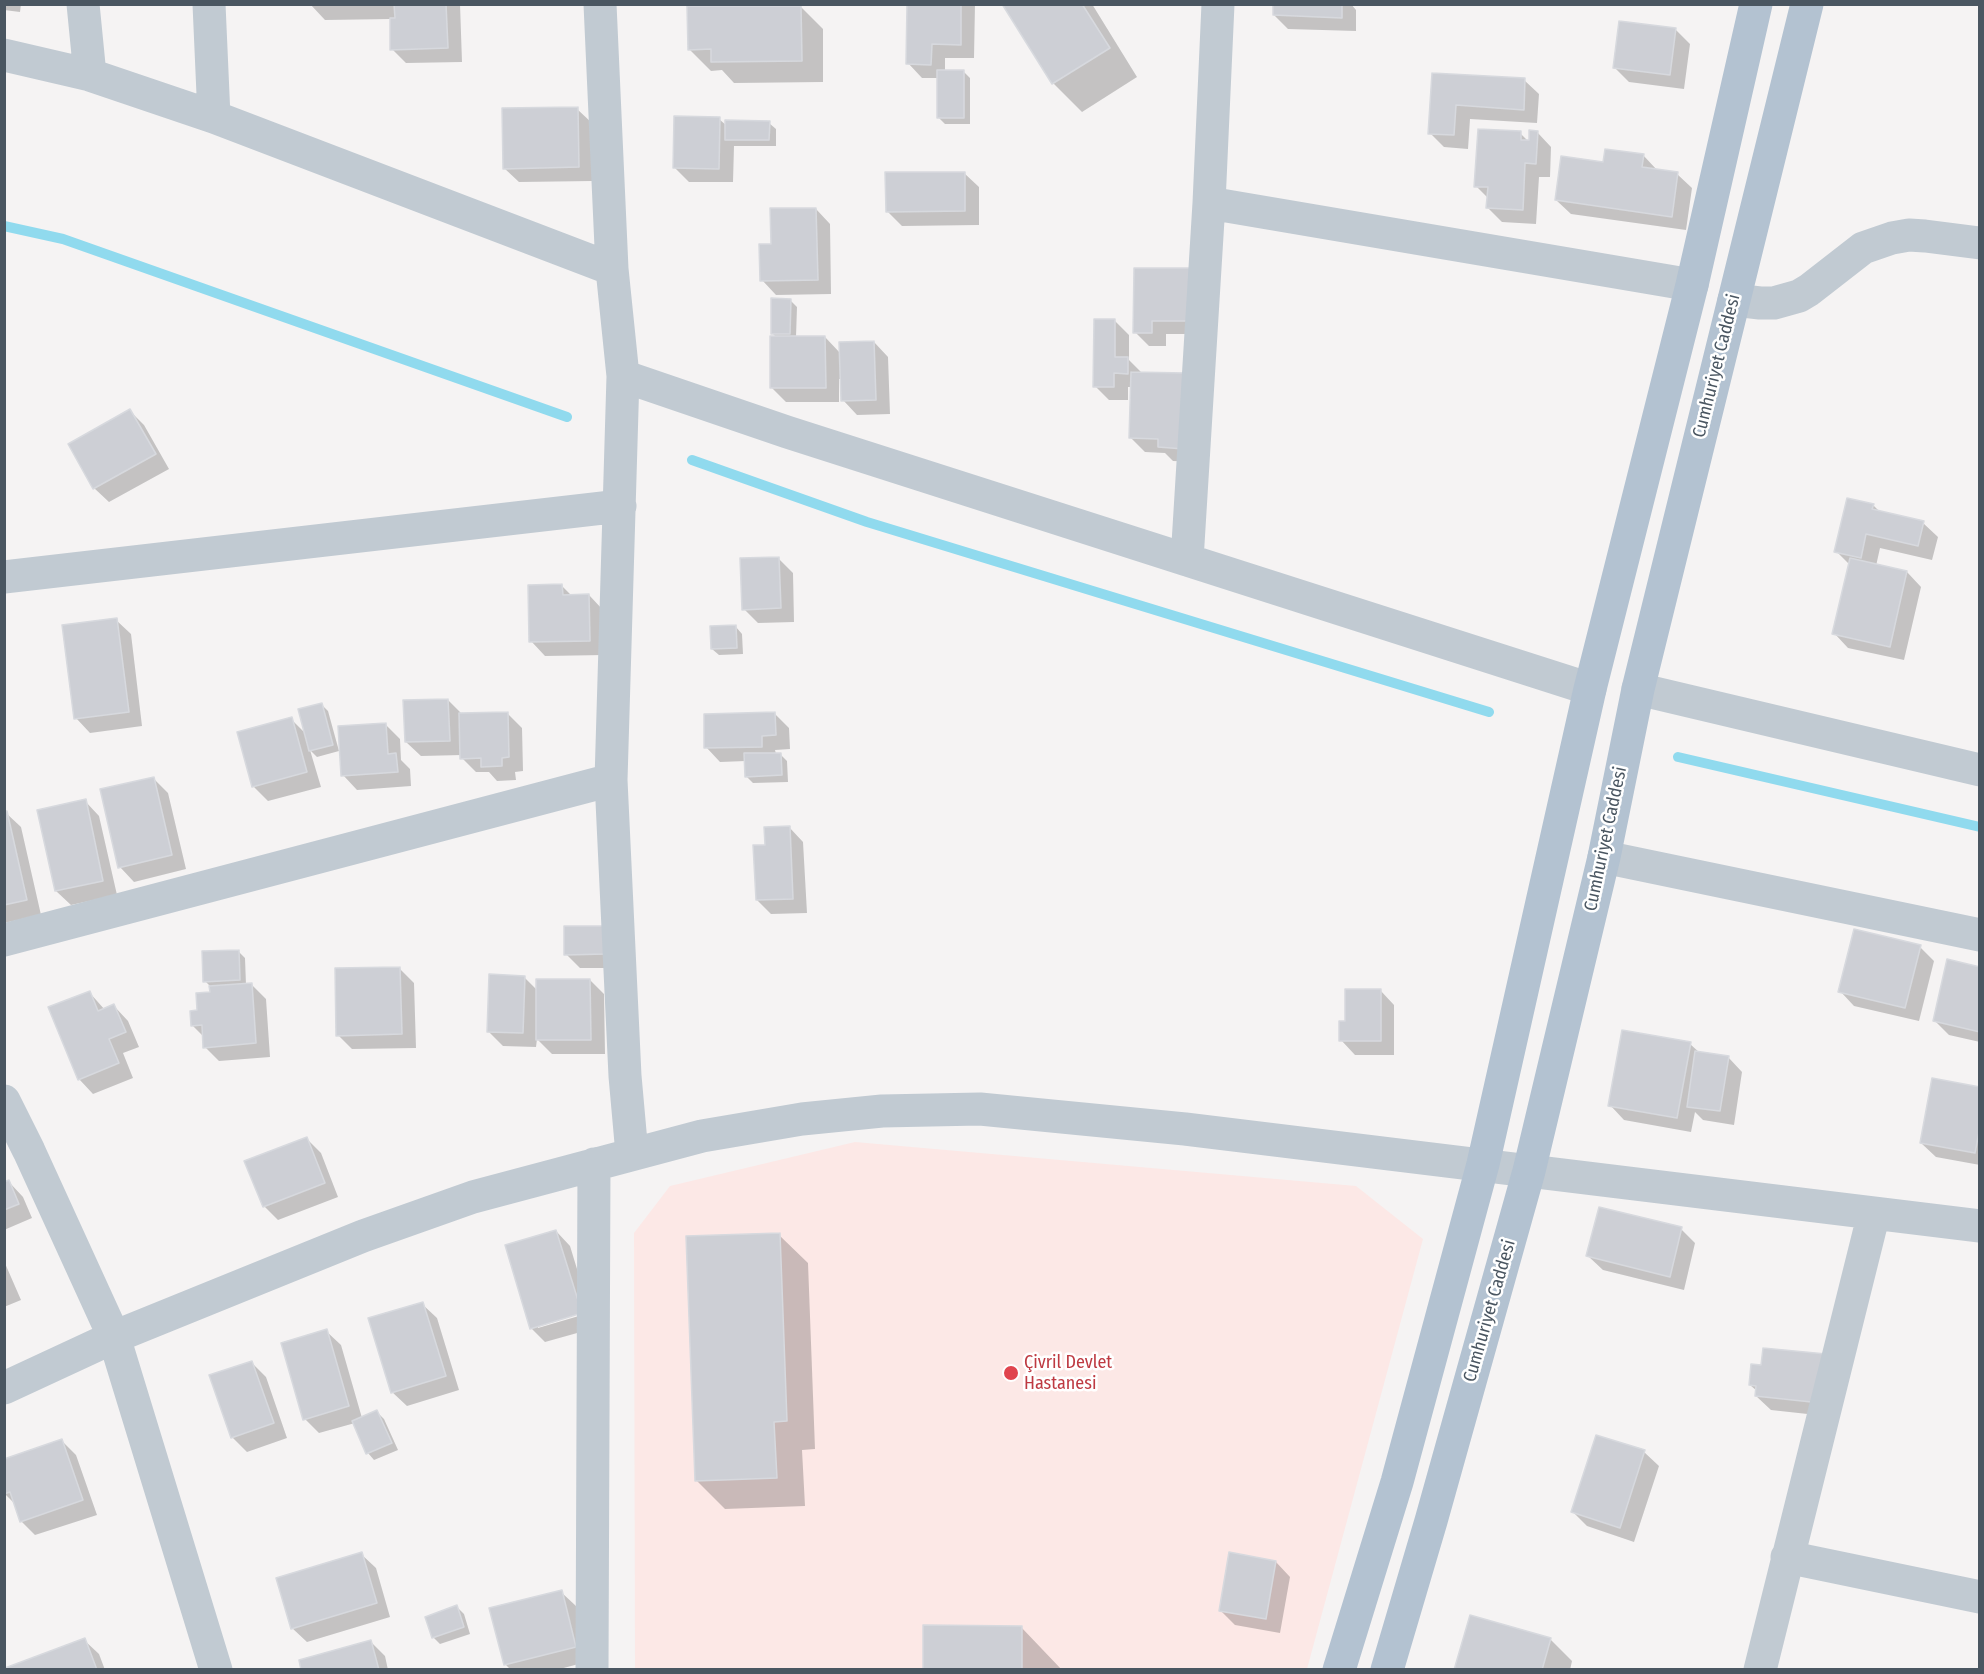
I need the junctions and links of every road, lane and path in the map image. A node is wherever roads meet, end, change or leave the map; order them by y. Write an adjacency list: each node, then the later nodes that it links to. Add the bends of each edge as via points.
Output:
1 (83, 4): 8 (street)
2 (209, 4): 9 (street)
3 (600, 4): 12 (street)
4 (1218, 4): 10 (street)
5 (1756, 4): 13 (main road)
6 (1807, 4): 14 (main road, Cumhuriyet Caddesi)
7 (4, 55): 8 (street)
8 (90, 75): 9 (street)
9 (214, 117): 12 (street)
10 (1209, 203): 13 (street); 17 (street)
11 (1980, 243): 14 (street, via 1909,235 1892,238 1863,248 1799,296 1774,303)
12 (612, 269): 15 (street)
13 (1692, 285): 19 (main road)
14 (1734, 300): 20 (main road, Cumhuriyet Caddesi)
15 (623, 376): 16 (street); 17 (street)
16 (620, 506): 18 (street); 22 (street)
17 (1187, 560): 19 (street)
18 (4, 577)
19 (1590, 689): 29 (main road)
20 (1638, 690): 21 (street); 23 (main road, Cumhuriyet Caddesi)
21 (1980, 770)
22 (611, 780): 25 (street); 27 (street)
23 (1604, 856): 24 (street); 30 (main road, Cumhuriyet Caddesi)
24 (1980, 935)
25 (4, 940)
26 (4, 1101): 33 (street)
27 (632, 1154): 28 (street); 29 (street, via 702,1136 802,1119 882,1111 980,1109)
28 (594, 1164): 33 (street, via 473,1197 363,1236); 38 (street)
29 (1483, 1164): 30 (street); 39 (main road, via 1397,1482)
30 (1529, 1172): 31 (street); 40 (main road, Cumhuriyet Caddesi)
31 (1874, 1213): 32 (street); 35 (street)
32 (1980, 1226)
33 (114, 1337): 34 (street); 37 (street)
34 (4, 1388)
35 (1787, 1557): 36 (street); 41 (street)
36 (1980, 1597)
37 (216, 1670)
38 (592, 1670)
39 (1339, 1670)
40 (1387, 1670)
41 (1760, 1670)

